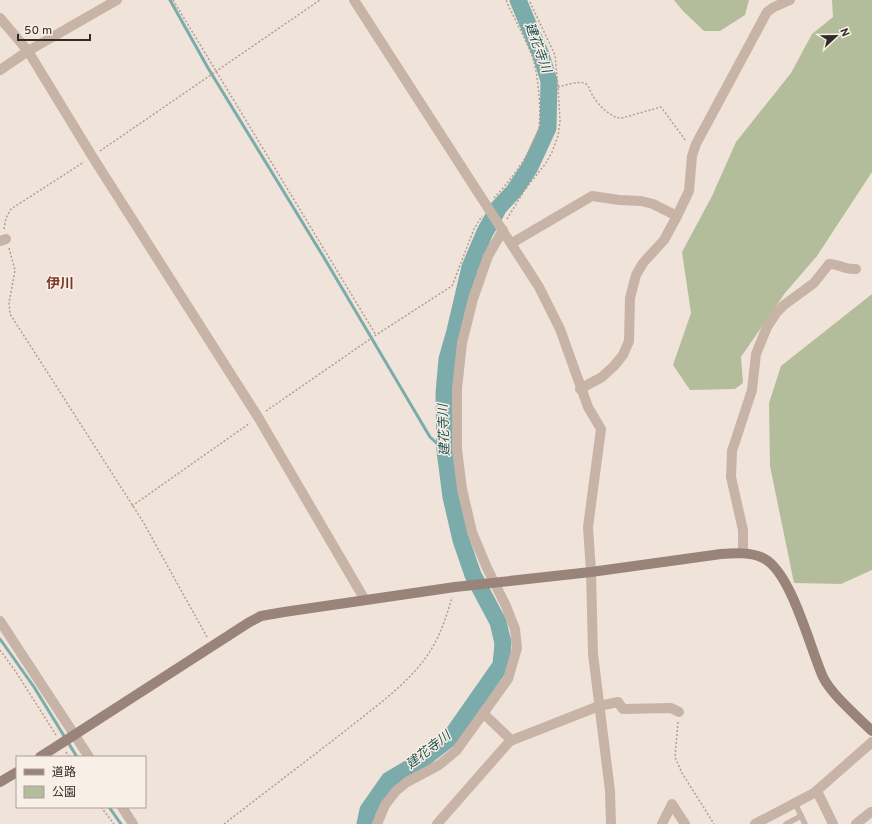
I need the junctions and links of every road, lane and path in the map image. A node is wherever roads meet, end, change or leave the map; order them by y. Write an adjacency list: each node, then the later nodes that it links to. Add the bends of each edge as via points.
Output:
1 (117, 0): 9 (street)
2 (173, 0): 11 (path)
3 (320, 0): 11 (path)
4 (354, 0): 15 (street)
5 (506, 0): 15 (path, via 534,62 540,120 537,134 522,161 507,184)
6 (529, 0): 12 (path, via 555,56)
7 (790, 0): 13 (street, via 767,12)
8 (0, 18): 9 (street)
9 (28, 51): 10 (street); 14 (street)
10 (0, 70)
11 (216, 72): 14 (path); 21 (path)
12 (558, 87): 13 (path, via 587,84 594,97 617,118 661,107 689,145); 17 (path, via 560,121 552,152 505,221)
13 (694, 148): 16 (street, via 689,191)
14 (92, 156): 18 (path, via 10,209); 23 (street)
15 (487, 206): 17 (street); 21 (path, via 474,229 452,286)
16 (677, 216): 19 (street, via 641,201 592,196); 22 (street, via 664,240 643,262 636,274 630,298 628,341 623,355 602,377)
17 (503, 230): 19 (street); 27 (street, via 488,256 473,299 462,342 457,389 456,449 462,489 472,532)
18 (3, 240): 24 (path, via 15,270 8,303 10,314)
19 (512, 243): 22 (street, via 539,287 560,329)
20 (856, 268): 25 (street, via 848,269 829,264 814,283 777,312 756,354 752,390 732,451 731,477 743,530)
21 (376, 336): 23 (path)
22 (580, 389): 26 (street, via 601,429 588,527)
23 (258, 417): 24 (path); 29 (street)
24 (132, 506): 31 (path)
25 (743, 553): 26 (street); 36 (street, via 763,558 782,576 824,678 840,699)
26 (591, 572): 27 (street); 33 (street, via 593,654)
27 (493, 583): 28 (street); 35 (street, via 515,629 517,648 508,678)
28 (455, 587): 29 (street); 54 (path, via 447,617 436,640 425,659 409,678)
29 (365, 600): 31 (street, via 261,616)
30 (0, 622): 37 (street)
31 (212, 645): 37 (street)
32 (0, 650): 40 (path)
33 (600, 706): 34 (street, via 618,702 623,709 671,708); 38 (street); 57 (street, via 610,791)
34 (679, 712): 60 (path, via 675,757)
35 (483, 713): 38 (street); 55 (street, via 456,751 439,765 407,782 396,791 385,805)
36 (872, 731)
37 (75, 735): 40 (street); 43 (street)
38 (510, 741): 56 (street)
39 (872, 742): 46 (street)
40 (61, 744): 41 (street); 42 (path)
41 (42, 756)
42 (68, 756)
43 (89, 756)
44 (16, 773): 45 (street)
45 (0, 782)
46 (816, 791): 47 (street); 64 (street)
47 (795, 803): 51 (lane); 61 (street)
48 (102, 808): 52 (path)
49 (123, 808): 53 (street)
50 (871, 812): 65 (street)
51 (802, 816): 62 (lane); 63 (lane)
52 (114, 824)
53 (133, 824)
54 (224, 824)
55 (377, 824)
56 (437, 824)
57 (611, 824)
58 (662, 824): 59 (street, via 672,804)
59 (685, 824)
60 (714, 824)
61 (755, 824)
62 (786, 824)
63 (805, 824)
64 (834, 824)
65 (856, 824)

